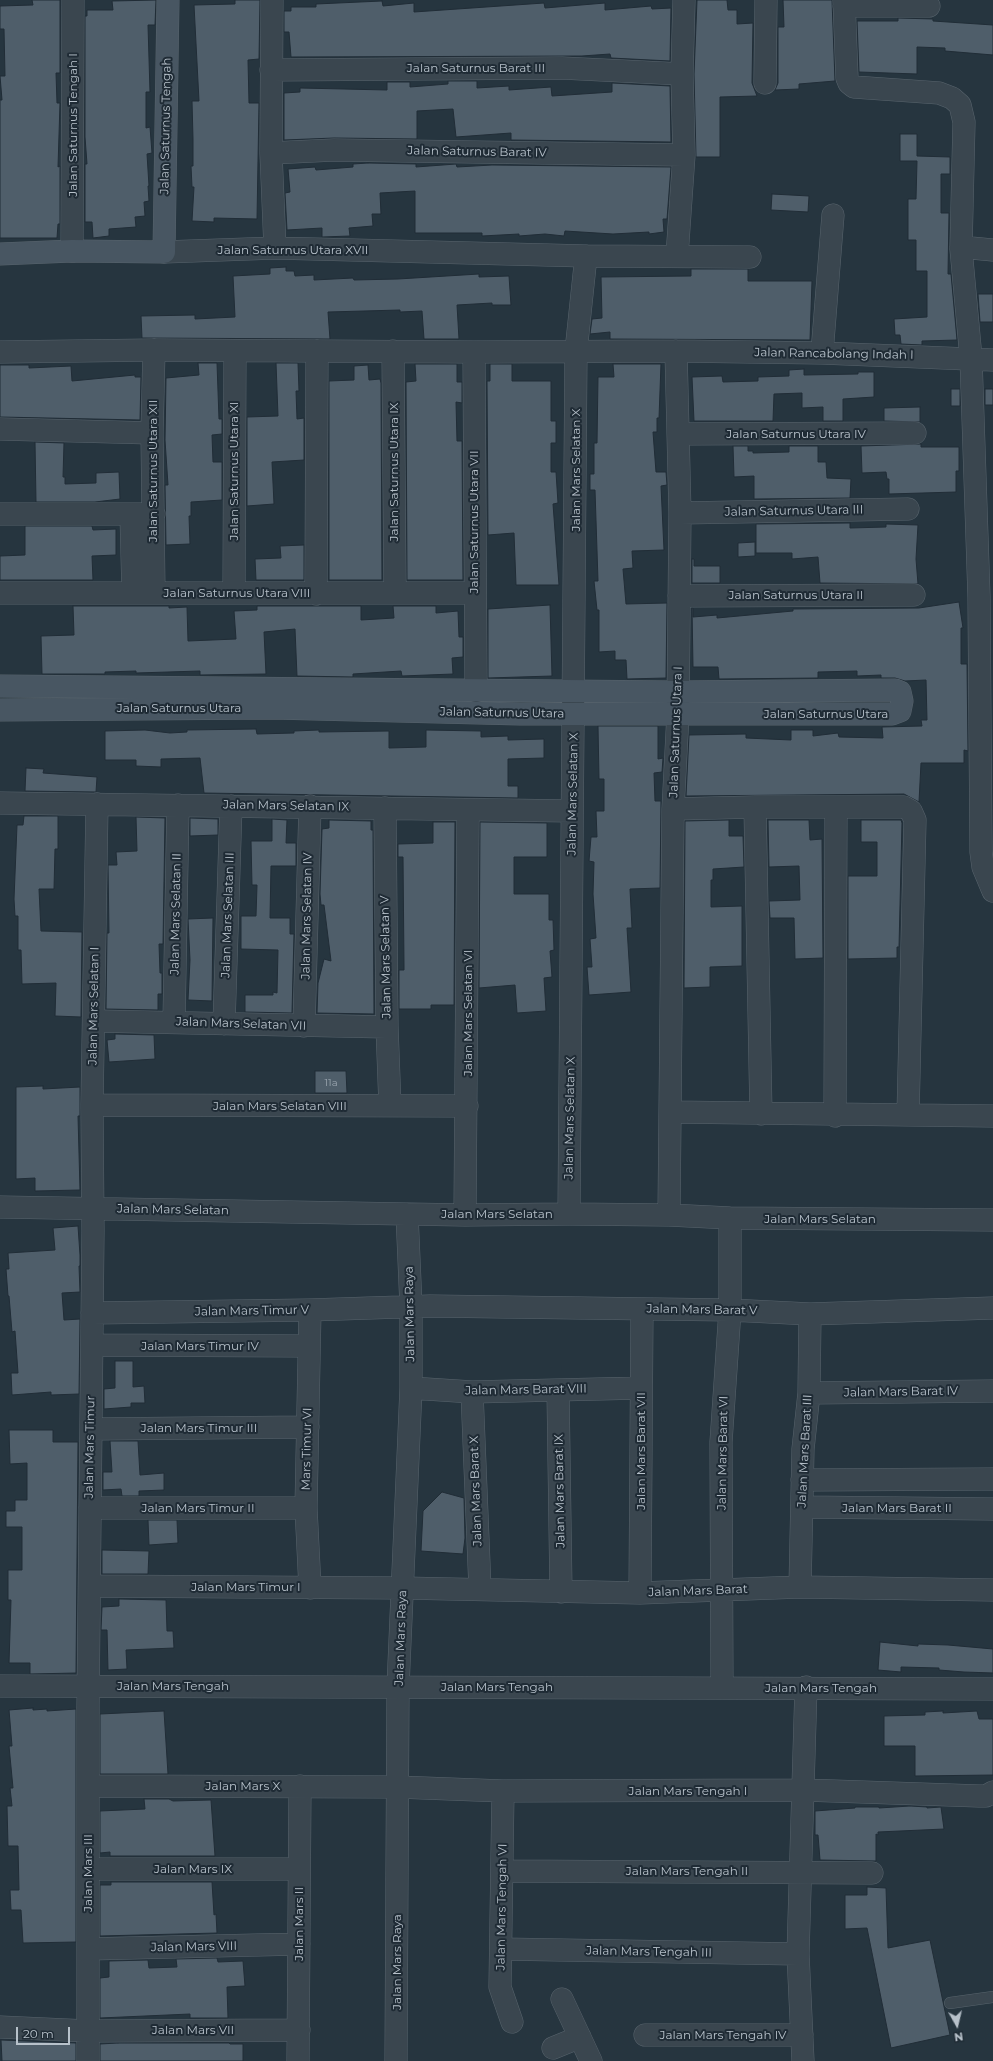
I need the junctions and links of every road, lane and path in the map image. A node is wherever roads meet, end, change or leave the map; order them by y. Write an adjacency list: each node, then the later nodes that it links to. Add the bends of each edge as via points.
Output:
1 (74, 0): 17 (street, Jalan Saturnus Tengah I)
2 (168, 0): 18 (street, Jalan Saturnus Tengah)
3 (272, 0): 8 (street)
4 (684, 0): 9 (street)
5 (766, 0): 10 (street)
6 (844, 3): 7 (street); 14 (street, via 849,83 854,87 939,93 952,98 960,105 964,122)
7 (928, 6)
8 (270, 70): 9 (street, Jalan Saturnus Barat III, via 562,68); 11 (street)
9 (682, 74): 12 (street)
10 (765, 83)
11 (270, 153): 12 (street, Jalan Saturnus Barat IV, via 334,150); 15 (street)
12 (684, 154): 21 (street)
13 (833, 215): 31 (street)
14 (961, 247): 16 (street); 32 (street)
15 (275, 248): 18 (street, Jalan Saturnus Utara XVII); 20 (street, Jalan Saturnus Utara XVII)
16 (993, 250)
17 (72, 251): 18 (street, Jalan Saturnus Utara XVII); 19 (street, Jalan Saturnus Utara XVII)
18 (164, 252)
19 (0, 254)
20 (586, 256): 21 (street, Jalan Saturnus Utara XVII); 27 (street, Jalan Mars Selatan X)
21 (677, 256): 22 (street, Jalan Saturnus Utara XVII)
22 (750, 257)
23 (154, 350): 24 (street, Jalan Rancabolang Indah I); 29 (street, Jalan Rancabolang Indah I); 35 (street, Jalan Saturnus Utara XII)
24 (235, 351): 25 (street, Jalan Rancabolang Indah I); 43 (street, Jalan Saturnus Utara XI)
25 (317, 351): 26 (street, Jalan Rancabolang Indah I); 48 (street)
26 (393, 351): 30 (street, Jalan Rancabolang Indah I); 47 (street, Jalan Saturnus Utara IX)
27 (576, 351): 28 (street, Jalan Rancabolang Indah I); 30 (street, Jalan Rancabolang Indah I); 52 (street, Jalan Mars Selatan X)
28 (676, 351): 31 (street, Jalan Rancabolang Indah I); 37 (street, Jalan Saturnus Utara I)
29 (0, 352)
30 (474, 352): 44 (street, Jalan Saturnus Utara VII)
31 (822, 353): 32 (street, Jalan Rancabolang Indah I)
32 (971, 358): 33 (street, Jalan Rancabolang Indah I); 69 (street, via 979,597 981,852 983,867)
33 (993, 360)
34 (0, 429): 35 (street)
35 (152, 433): 42 (street, Jalan Saturnus Utara XII)
36 (915, 433): 37 (street, Jalan Saturnus Utara IV)
37 (678, 434): 39 (street, Jalan Saturnus Utara I)
38 (908, 509): 39 (street, Jalan Saturnus Utara III)
39 (680, 513): 50 (street, Jalan Saturnus Utara I)
40 (0, 514): 41 (street)
41 (131, 514): 42 (street); 46 (street)
42 (154, 514): 46 (street, Jalan Saturnus Utara XII)
43 (234, 592): 46 (street, Jalan Saturnus Utara VIII); 48 (street, Jalan Saturnus Utara VIII)
44 (474, 592): 47 (street, Jalan Saturnus Utara VIII); 53 (street, Jalan Saturnus Utara VII)
45 (0, 593): 46 (street, Jalan Saturnus Utara VIII)
46 (143, 593)
47 (394, 593): 48 (street, Jalan Saturnus Utara VIII)
48 (316, 594)
49 (914, 595): 50 (street, Jalan Saturnus Utara II)
50 (679, 596): 54 (street, Jalan Saturnus Utara I)
51 (0, 686): 53 (street, Jalan Saturnus Utara)
52 (574, 690): 53 (street, Jalan Saturnus Utara); 54 (street, Jalan Saturnus Utara); 56 (street, Jalan Mars Selatan X)
53 (476, 691)
54 (677, 692): 57 (street, Jalan Saturnus Utara I); 57 (street, Jalan Saturnus Utara, via 895,690 900,692 902,700 900,711 892,714)
55 (0, 710): 56 (street, Jalan Saturnus Utara, via 273,708)
56 (574, 714): 57 (street, Jalan Saturnus Utara); 68 (street, Jalan Mars Selatan X)
57 (678, 714): 66 (street, Jalan Saturnus Utara I)
58 (0, 803): 59 (street, Jalan Mars Selatan IX)
59 (97, 804): 60 (street, Jalan Mars Selatan IX); 70 (street, Jalan Mars Selatan I)
60 (178, 805): 61 (street, Jalan Mars Selatan IX); 71 (street, Jalan Mars Selatan II)
61 (231, 806): 62 (street, Jalan Mars Selatan IX); 72 (street, Jalan Mars Selatan III)
62 (310, 806): 65 (street, Jalan Mars Selatan IX); 73 (street, Jalan Mars Selatan IV)
63 (755, 807): 64 (street); 66 (street); 79 (street)
64 (836, 807): 80 (street, via 904,807 911,811 915,820); 81 (street)
65 (385, 808): 67 (street, Jalan Mars Selatan IX); 74 (street, Jalan Mars Selatan V)
66 (673, 809): 78 (street, Jalan Saturnus Utara I)
67 (468, 810): 68 (street, Jalan Mars Selatan IX); 77 (street, Jalan Mars Selatan VI)
68 (572, 810): 86 (street, Jalan Mars Selatan X)
69 (993, 891)
70 (94, 1021): 71 (street, Jalan Mars Selatan VII); 75 (street, Jalan Mars Selatan I)
71 (174, 1022): 72 (street, Jalan Mars Selatan VII)
72 (224, 1024): 73 (street, Jalan Mars Selatan VII)
73 (304, 1026): 74 (street, Jalan Mars Selatan VII)
74 (387, 1027): 76 (street, Jalan Mars Selatan V)
75 (92, 1105): 76 (street, Jalan Mars Selatan VIII); 84 (street, Jalan Mars Selatan I)
76 (390, 1106): 77 (street, Jalan Mars Selatan VIII)
77 (467, 1106): 87 (street, Jalan Mars Selatan VI)
78 (671, 1112): 79 (street); 88 (street, Jalan Saturnus Utara I)
79 (761, 1114): 81 (street)
80 (908, 1115): 81 (street); 82 (street)
81 (835, 1116)
82 (993, 1116)
83 (0, 1207): 84 (street, Jalan Mars Selatan)
84 (92, 1209): 85 (street, Jalan Mars Selatan); 96 (street, Jalan Mars Timur)
85 (407, 1214): 87 (street, Jalan Mars Selatan); 91 (street, Jalan Mars Raya)
86 (569, 1214): 87 (street, Jalan Mars Selatan); 88 (street, Jalan Mars Selatan)
87 (465, 1215)
88 (669, 1215): 89 (street, Jalan Mars Selatan)
89 (730, 1218): 90 (street, Jalan Mars Selatan); 95 (street, Jalan Mars Barat VI)
90 (993, 1220)
91 (411, 1306): 93 (street, Jalan Mars Barat V); 94 (street, Jalan Mars Timur V); 100 (street, Jalan Mars Raya)
92 (993, 1308): 97 (street, Jalan Mars Barat V)
93 (642, 1309): 95 (street, Jalan Mars Barat V); 101 (street, Jalan Mars Barat VII)
94 (310, 1310): 96 (street, Jalan Mars Timur V); 99 (street, Mars Timur VI)
95 (730, 1310): 97 (street, Jalan Mars Barat V); 119 (street, Jalan Mars Barat VI, via 721,1442)
96 (92, 1313): 98 (street, Jalan Mars Timur)
97 (810, 1314): 105 (street, Jalan Mars Barat III)
98 (92, 1345): 99 (street, Jalan Mars Timur IV); 107 (street, Jalan Mars Timur)
99 (308, 1346): 106 (street, Mars Timur VI)
100 (411, 1388): 104 (street, Jalan Mars Barat VIII); 117 (street, Jalan Mars Raya)
101 (641, 1388): 102 (street, Jalan Mars Barat VIII); 122 (street, Jalan Mars Barat VII)
102 (558, 1390): 104 (street, Jalan Mars Barat VIII); 121 (street, Jalan Mars Barat IX)
103 (993, 1391): 105 (street, Jalan Mars Barat IV)
104 (472, 1392): 118 (street, Jalan Mars Barat X)
105 (809, 1393): 109 (street, Jalan Mars Barat III)
106 (308, 1427): 107 (street, Jalan Mars Timur III); 112 (street, Mars Timur VI)
107 (91, 1428): 111 (street, Jalan Mars Timur)
108 (993, 1479): 109 (street)
109 (802, 1480): 110 (street, Jalan Mars Barat III)
110 (802, 1507): 113 (street, Jalan Mars Barat II); 115 (street, Jalan Mars Barat III)
111 (90, 1508): 112 (street, Jalan Mars Timur II); 114 (street, Jalan Mars Timur)
112 (306, 1508): 116 (street, Mars Timur VI)
113 (993, 1509)
114 (90, 1586): 116 (street, Jalan Mars Timur I); 124 (street, Jalan Mars Timur)
115 (800, 1587): 119 (street, Jalan Mars Barat); 120 (street, Jalan Mars Barat)
116 (310, 1588): 117 (street, Jalan Mars Timur I)
117 (403, 1588): 118 (street, Jalan Mars Barat); 125 (street, Jalan Mars Raya)
118 (480, 1589): 121 (street, Jalan Mars Barat)
119 (722, 1590): 122 (street, Jalan Mars Barat); 126 (street, Jalan Mars Barat VI)
120 (993, 1590)
121 (561, 1592): 122 (street, Jalan Mars Barat)
122 (640, 1593)
123 (0, 1686): 124 (street, Jalan Mars Tengah)
124 (88, 1686): 125 (street, Jalan Mars Tengah); 129 (street, Jalan Mars III)
125 (398, 1687): 126 (street, Jalan Mars Tengah); 131 (street, Jalan Mars Raya)
126 (722, 1687): 127 (street, Jalan Mars Tengah)
127 (806, 1687): 128 (street, Jalan Mars Tengah); 132 (street)
128 (993, 1689)
129 (88, 1786): 130 (street, Jalan Mars X); 135 (street, Jalan Mars III)
130 (300, 1786): 131 (street, Jalan Mars X); 136 (street, Jalan Mars II)
131 (397, 1786): 133 (street, Jalan Mars Tengah I); 157 (street, Jalan Mars Raya)
132 (804, 1790): 133 (street, Jalan Mars Tengah I); 134 (street, Jalan Mars Tengah I); 138 (street)
133 (503, 1791): 137 (street, Jalan Mars Tengah VI)
134 (986, 1794)
135 (88, 1869): 136 (street, Jalan Mars IX); 141 (street, Jalan Mars III)
136 (299, 1869): 140 (street, Jalan Mars II)
137 (502, 1870): 138 (street, Jalan Mars Tengah II); 142 (street, Jalan Mars Tengah VI)
138 (801, 1871): 139 (street, Jalan Mars Tengah II); 143 (street)
139 (872, 1873)
140 (299, 1944): 141 (street, Jalan Mars VIII); 150 (street, Jalan Mars II)
141 (88, 1949): 149 (street, Jalan Mars III)
142 (501, 1949): 143 (street, Jalan Mars Tengah III); 147 (street, Jalan Mars Tengah VI, via 500,1987)
143 (798, 1954): 152 (street)
144 (993, 1997): 146 (lane)
145 (562, 1999): 153 (street)
146 (950, 2003)
147 (512, 2022)
148 (0, 2027): 149 (street, Jalan Mars VII)
149 (88, 2030): 150 (street, Jalan Mars VII); 155 (street, Jalan Mars III)
150 (298, 2030): 156 (street, Jalan Mars II)
151 (645, 2035): 152 (street, Jalan Mars Tengah IV)
152 (802, 2035): 159 (street)
153 (580, 2037): 154 (street); 158 (street)
154 (553, 2048)
155 (88, 2061)
156 (298, 2061)
157 (396, 2061)
158 (591, 2061)
159 (803, 2061)

